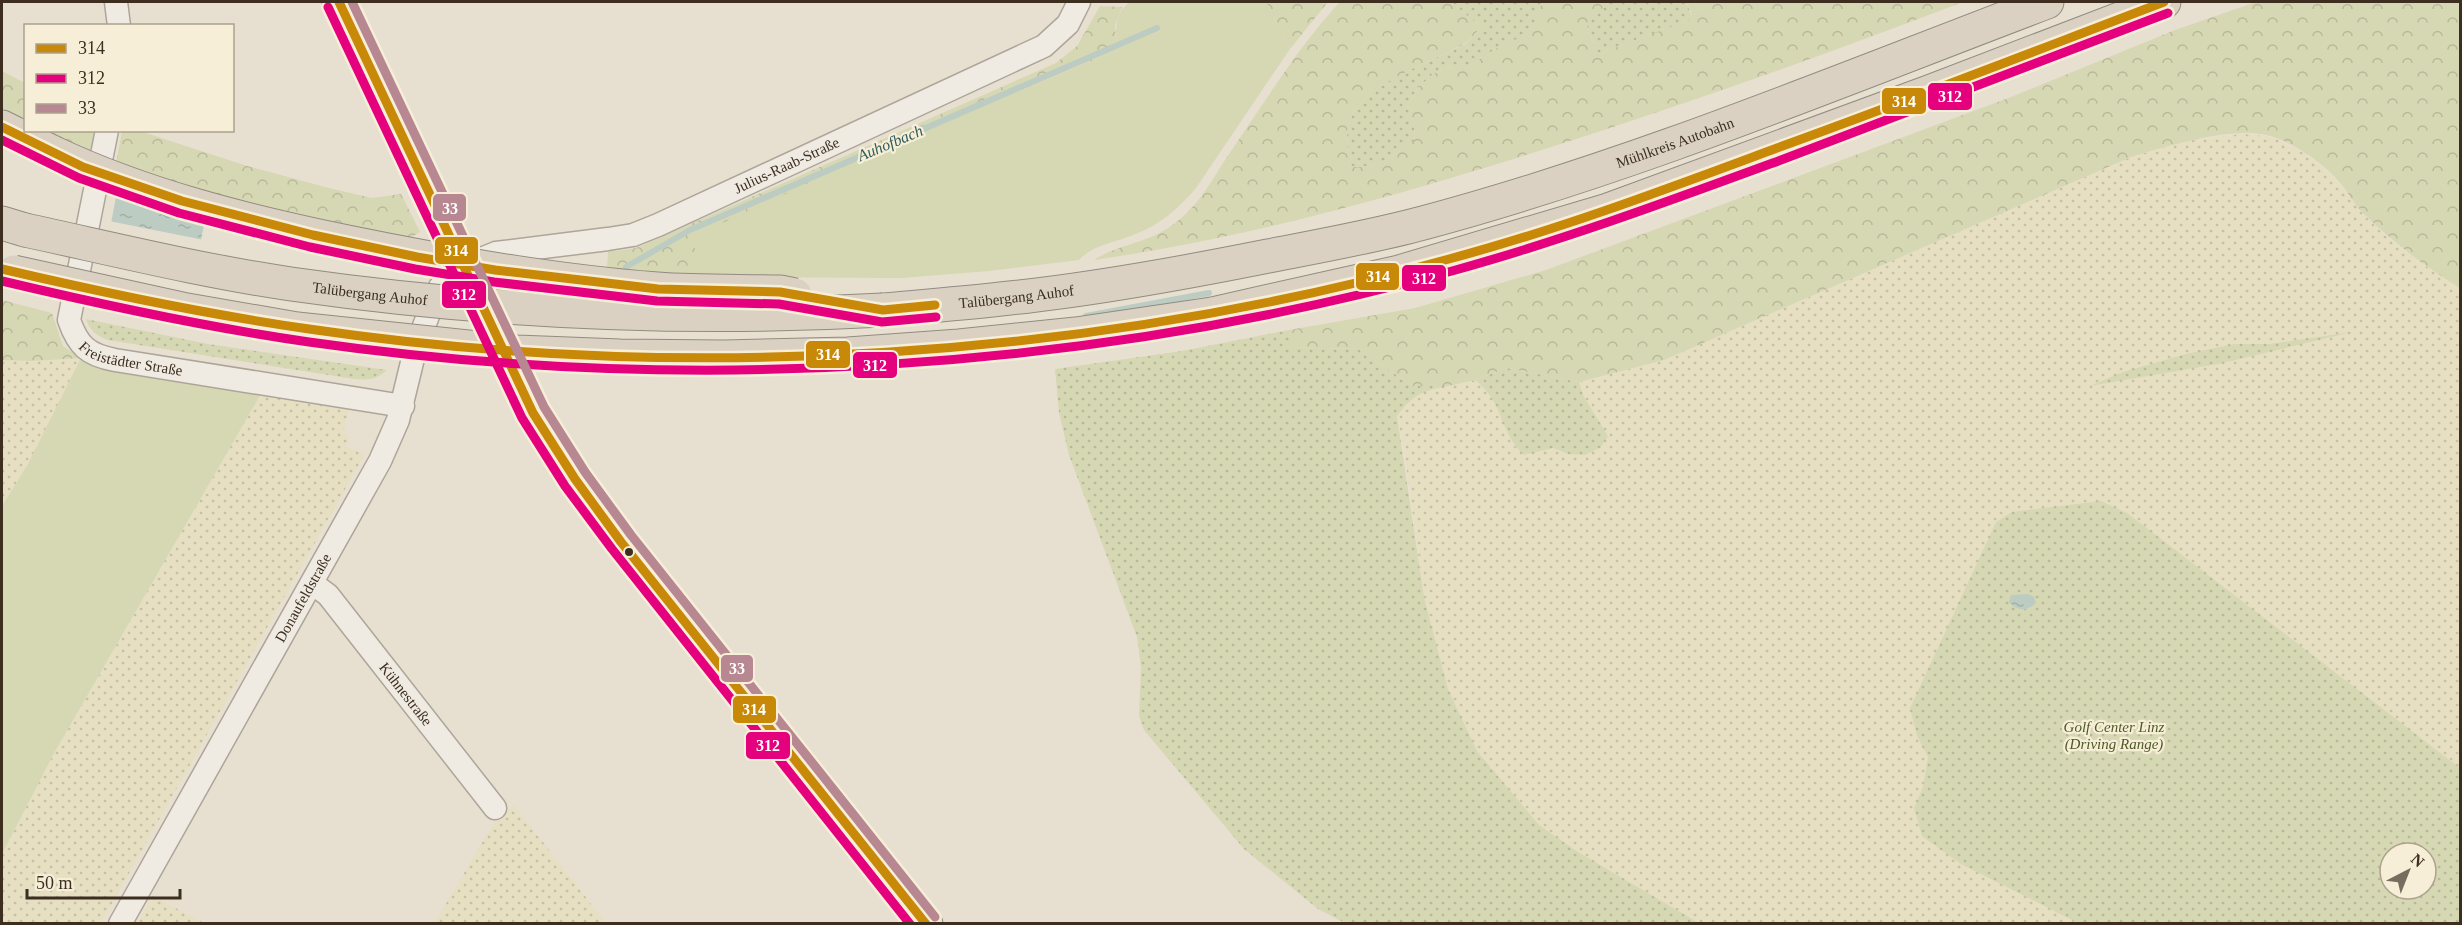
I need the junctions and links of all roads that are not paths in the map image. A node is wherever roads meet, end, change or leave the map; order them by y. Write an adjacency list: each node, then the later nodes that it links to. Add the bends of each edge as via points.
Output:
1 (116, 2): 6 (street)
2 (339, 2): 11 (main road)
3 (1079, 2): 11 (street, Julius-Raab-Straße, via 1068,24 1044,46 658,225 633,235 496,253)
4 (2047, 2): 10 (highway, Mühlkreis Autobahn, via 1634,157 1424,223)
5 (2164, 2): 12 (highway, bridge, via 1608,210 1399,272 1212,314 1076,334 848,354 620,357 485,349 297,329 187,310)
6 (119, 24)
7 (2, 127): 13 (highway, bridge, via 132,185 226,214 417,256 495,270 647,288 780,292)
8 (107, 132): 14 (street, Freistädter Straße, via 69,320 84,348 96,357)
9 (13, 226): 13 (highway, Talübergang Auhof, bridge, via 289,284 418,300 695,315)
10 (1291, 252): 13 (highway, Talübergang Auhof, via 1097,287)
11 (464, 266): 14 (street, Donaufeldstraße, via 440,287 435,297 415,350); 18 (main road, via 533,413 579,487)
12 (8, 271)
13 (883, 310)
14 (403, 406): 15 (street, Donaufeldstraße, via 380,461)
15 (312, 583): 16 (street, Kühnestraße, via 328,595); 17 (street, Donaufeldstraße)
16 (495, 808)
17 (120, 924)
18 (926, 924)

